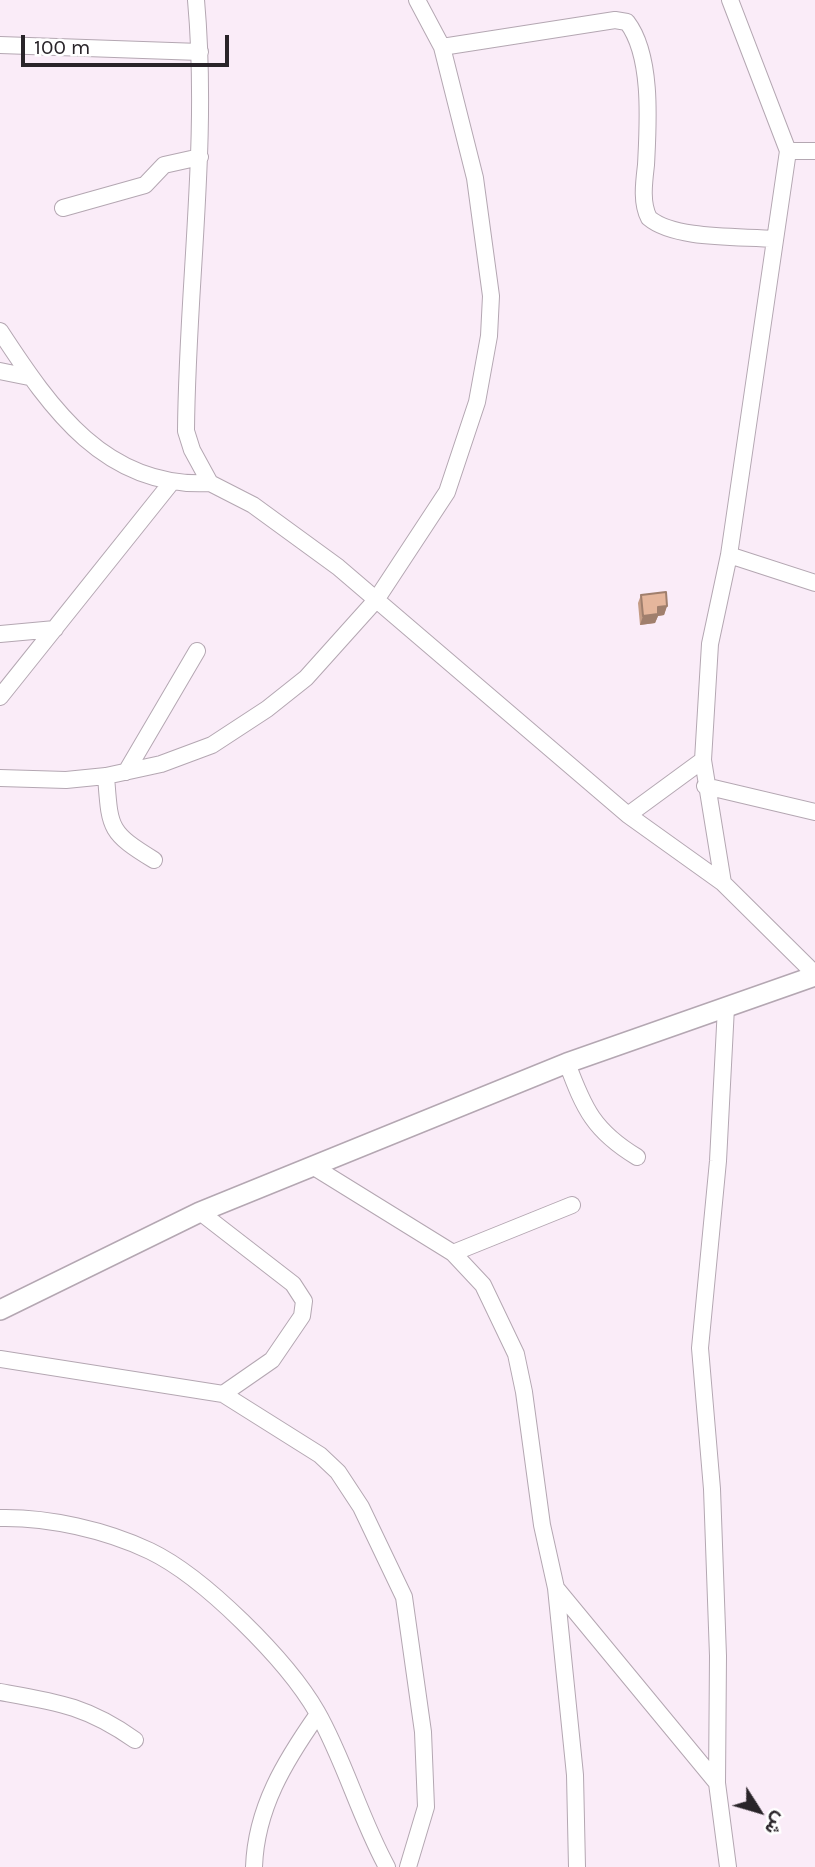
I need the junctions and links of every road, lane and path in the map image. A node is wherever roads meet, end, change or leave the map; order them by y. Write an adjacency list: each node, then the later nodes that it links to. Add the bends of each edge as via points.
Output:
1 (196, 0): 6 (street)
2 (417, 0): 5 (street)
3 (730, 0): 7 (street)
4 (0, 45): 6 (street)
5 (442, 47): 11 (street, via 615,20 627,22 646,84 644,200 649,218 664,228 684,232); 19 (street, via 477,191 490,283 489,336 477,402 447,492)
6 (200, 52): 9 (street)
7 (788, 151): 8 (street); 11 (street)
8 (815, 151)
9 (200, 158): 10 (street, via 164,165 145,185); 15 (street, via 186,431)
10 (63, 208)
11 (775, 239): 17 (street)
12 (0, 331): 14 (street)
13 (0, 371): 14 (street)
14 (29, 377): 16 (street, via 70,425 118,463)
15 (210, 482): 16 (street); 19 (street, via 253,505)
16 (171, 483): 20 (street)
17 (729, 555): 18 (street); 24 (street, via 710,644)
18 (815, 583)
19 (376, 600): 25 (street, via 306,678 267,709 193,754); 30 (street)
20 (55, 629): 21 (street); 23 (street)
21 (0, 634)
22 (197, 651): 25 (street)
23 (0, 697)
24 (703, 760): 28 (street); 30 (street)
25 (126, 772): 26 (street)
26 (106, 776): 27 (street); 31 (street, via 113,829 121,840)
27 (0, 778)
28 (705, 786): 29 (street); 32 (street)
29 (815, 812)
30 (628, 815): 32 (street)
31 (153, 860)
32 (723, 883): 33 (street)
33 (815, 974): 34 (main road)
34 (726, 1007): 35 (main road); 49 (street, via 718,1161 700,1348 712,1489)
35 (567, 1063): 36 (street, via 593,1121 613,1143); 37 (main road)
36 (638, 1157)
37 (314, 1167): 39 (main road); 40 (street)
38 (572, 1205): 40 (street)
39 (200, 1212): 41 (main road); 43 (street, via 293,1284 304,1301 302,1316 271,1360)
40 (453, 1253): 45 (street, via 483,1285 516,1354)
41 (0, 1310)
42 (0, 1359): 43 (street)
43 (223, 1394): 52 (street, via 320,1455 338,1472 400,1584 425,1755 425,1818)
44 (0, 1518): 47 (street, via 82,1529 159,1556 247,1628)
45 (556, 1588): 49 (street); 53 (street, via 575,1776)
46 (0, 1692): 48 (street, via 79,1707)
47 (318, 1714): 50 (street, via 279,1771); 51 (street)
48 (135, 1740)
49 (717, 1783): 54 (street)
50 (254, 1867)
51 (387, 1867)
52 (408, 1867)
53 (578, 1867)
54 (728, 1867)

